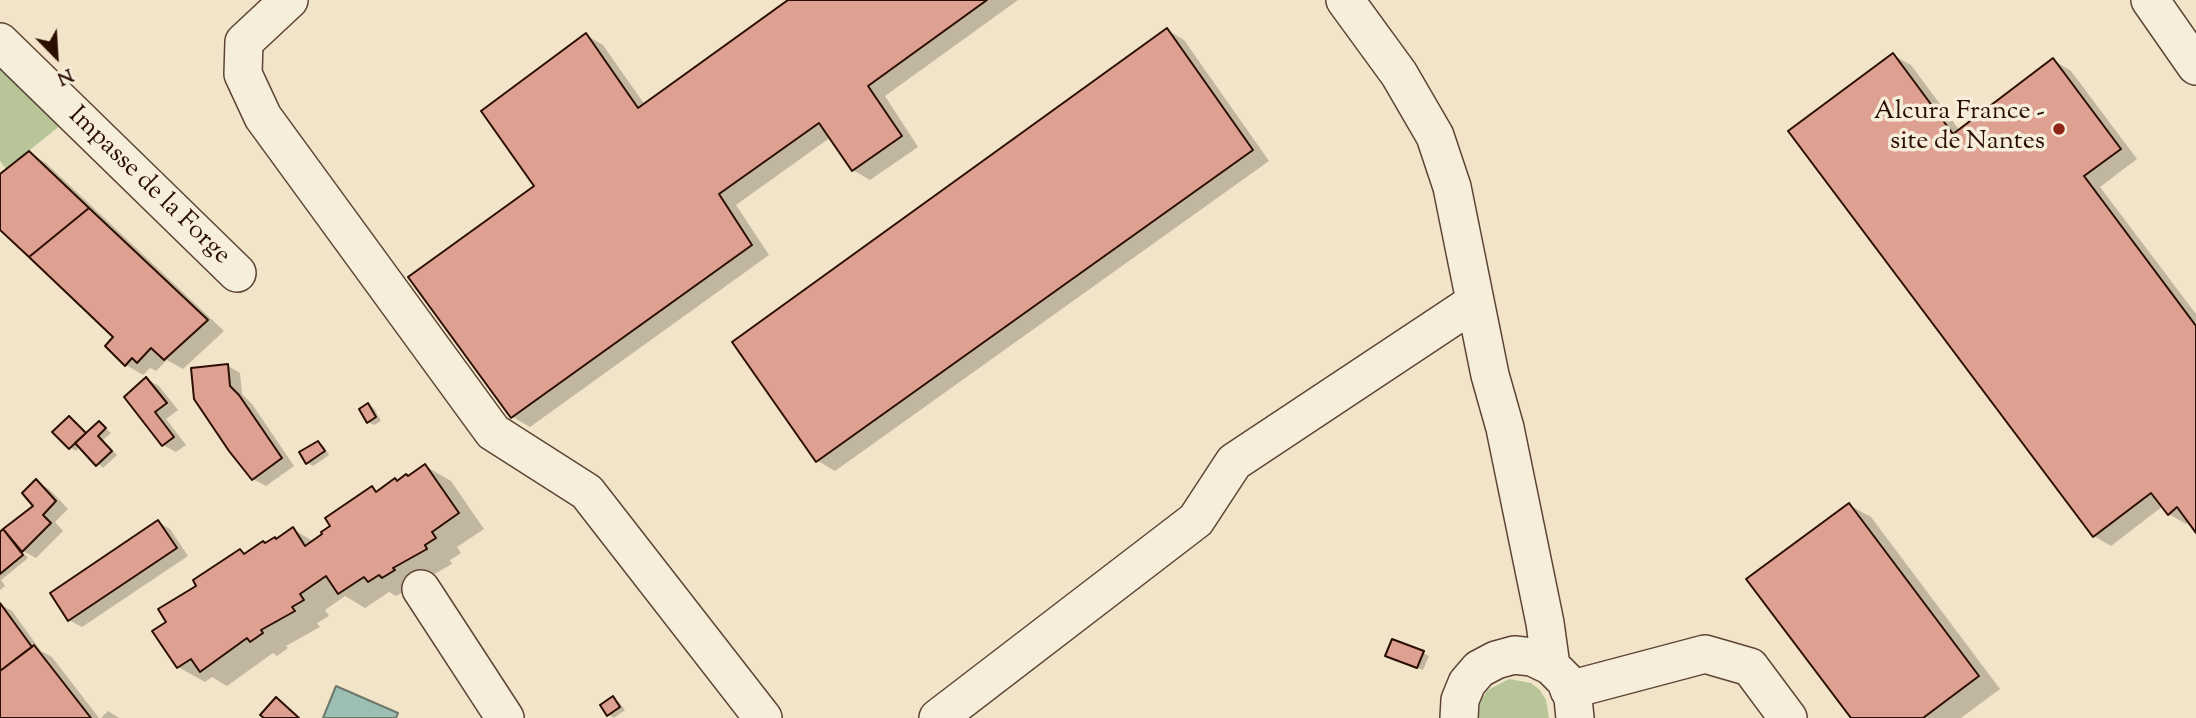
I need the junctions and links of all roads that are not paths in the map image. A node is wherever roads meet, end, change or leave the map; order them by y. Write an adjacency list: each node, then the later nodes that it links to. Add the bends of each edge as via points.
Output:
1 (289, 0): 11 (street, via 244,42 243,74 263,117 493,432 587,492)
2 (1345, 0): 7 (street, via 1399,74 1435,136 1452,187)
3 (2150, 0): 5 (street)
4 (0, 42): 6 (street, Impasse de la Forge)
5 (2196, 66)
6 (237, 273)
7 (1475, 302): 9 (street); 12 (street, via 1234,462 1196,520)
8 (421, 589): 10 (street)
9 (1565, 691): 13 (street, via 1532,657 1514,655 1479,669 1460,700); 14 (street, via 1705,654 1750,667)
10 (505, 718)
11 (764, 718)
12 (938, 718)
13 (1459, 718)
14 (1788, 718)

